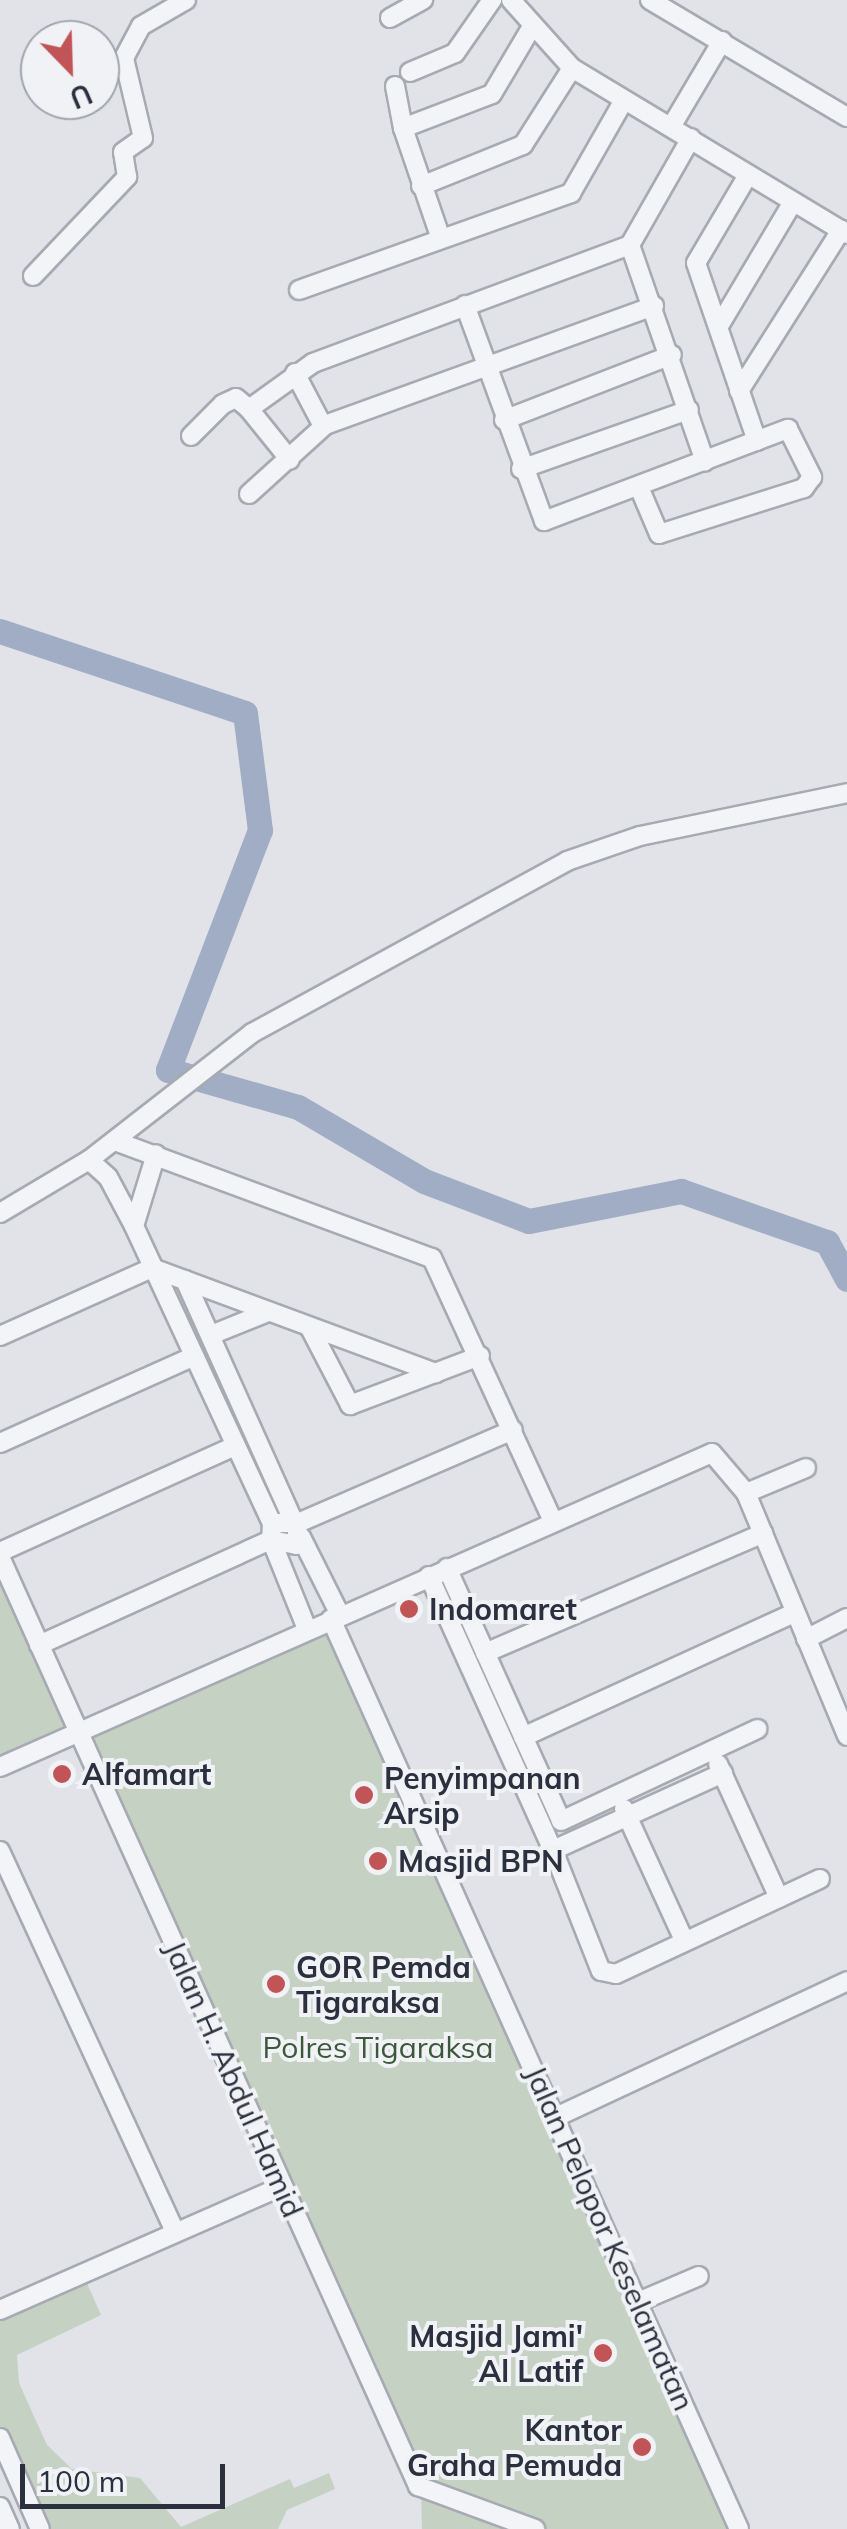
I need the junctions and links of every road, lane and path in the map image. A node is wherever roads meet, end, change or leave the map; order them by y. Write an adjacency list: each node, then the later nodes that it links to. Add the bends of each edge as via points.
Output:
1 (186, 0): 23 (street, via 141,26 124,58 143,138 123,152 127,177)
2 (423, 0): 6 (street)
3 (492, 0): 10 (street, via 455,52)
4 (512, 0): 7 (street)
5 (650, 0): 8 (street)
6 (390, 18)
7 (533, 25): 9 (street); 15 (street, via 492,94)
8 (722, 41): 13 (street); 14 (street)
9 (572, 68): 12 (street); 18 (street, via 522,145)
10 (410, 72)
11 (395, 86): 15 (street)
12 (624, 100): 14 (street); 21 (street, via 570,192)
13 (847, 118)
14 (671, 127): 16 (street)
15 (402, 128): 18 (street)
16 (691, 138): 17 (street); 22 (street)
17 (748, 174): 19 (street); 27 (street, via 696,257)
18 (421, 186): 21 (street)
19 (793, 202): 20 (street); 27 (street)
20 (844, 232): 31 (street)
21 (441, 240): 24 (street)
22 (630, 244): 25 (street); 26 (street)
23 (33, 276)
24 (298, 290)
25 (466, 305): 29 (street); 30 (street)
26 (654, 306): 28 (street); 29 (street)
27 (719, 326): 31 (street)
28 (672, 354): 33 (street); 34 (street)
29 (484, 366): 34 (street); 35 (street)
30 (295, 373): 32 (street); 35 (street)
31 (739, 391): 37 (street)
32 (249, 409): 36 (street, via 236,398); 38 (street)
33 (689, 410): 39 (street); 40 (street)
34 (504, 420): 40 (street)
35 (323, 426): 38 (street)
36 (191, 436)
37 (756, 441): 39 (street); 41 (street, via 792,430 810,483 660,534)
38 (290, 460): 42 (street)
39 (705, 460): 41 (street)
40 (520, 469): 41 (street, via 544,521)
41 (638, 487)
42 (249, 494)
43 (847, 794): 44 (street, via 640,836 566,861 252,1033)
44 (115, 1141): 45 (street); 46 (street)
45 (156, 1154): 48 (street); 56 (street, via 428,1254)
46 (88, 1160): 47 (street); 48 (street, via 108,1176)
47 (0, 1213)
48 (134, 1226): 49 (street)
49 (152, 1268): 50 (street); 54 (street); 55 (street)
50 (184, 1280): 51 (street); 53 (street, Jalan Pelopor Keselamatan)
51 (268, 1312): 52 (street); 53 (street)
52 (310, 1328): 57 (street); 57 (street, via 350,1404)
53 (211, 1335): 64 (street, Jalan Pelopor Keselamatan)
54 (0, 1336)
55 (192, 1356): 59 (street); 60 (street)
56 (480, 1356): 57 (street); 58 (street)
57 (436, 1373)
58 (512, 1430): 63 (street); 64 (street)
59 (0, 1443)
60 (233, 1447): 66 (street); 67 (street)
61 (806, 1468): 62 (street)
62 (746, 1493): 63 (street, via 712,1452); 65 (street)
63 (552, 1519): 68 (street)
64 (297, 1526): 66 (street); 66 (street, via 288,1548); 71 (street, Jalan Pelopor Keselamatan)
65 (763, 1533): 70 (street); 76 (street)
66 (272, 1535): 73 (street); 75 (street)
67 (0, 1554): 75 (street, Jalan H. Abdul Hamid)
68 (447, 1568): 69 (street); 76 (street)
69 (429, 1576): 71 (street); 77 (street)
70 (794, 1613): 74 (street); 81 (street)
71 (335, 1617): 73 (street); 93 (street, Jalan Pelopor Keselamatan)
72 (847, 1618): 74 (street)
73 (307, 1629): 79 (street)
74 (806, 1639): 80 (street)
75 (38, 1645): 79 (street, Jalan H. Abdul Hamid)
76 (485, 1652): 77 (street)
77 (493, 1692): 81 (street); 88 (street)
78 (757, 1729): 82 (street)
79 (78, 1732): 83 (street); 94 (street, Jalan H. Abdul Hamid)
80 (847, 1736)
81 (524, 1737): 85 (street, via 561,1821)
82 (712, 1750): 84 (street); 85 (street)
83 (0, 1767)
84 (723, 1773): 86 (street); 90 (street)
85 (618, 1795): 86 (street)
86 (628, 1816): 88 (street); 91 (street)
87 (0, 1850): 95 (street)
88 (553, 1850): 91 (street, via 601,1971 616,1974)
89 (820, 1879): 90 (street)
90 (779, 1898): 91 (street)
91 (684, 1940)
92 (847, 1981): 93 (street)
93 (556, 2118): 97 (street, Jalan Pelopor Keselamatan)
94 (282, 2186): 95 (street); 103 (street, Jalan H. Abdul Hamid, via 418,2486)
95 (175, 2232): 98 (street)
96 (698, 2276): 97 (street)
97 (638, 2302): 104 (street, Jalan Pelopor Keselamatan)
98 (0, 2310)
99 (0, 2438): 102 (street)
100 (0, 2507): 101 (street)
101 (10, 2529)
102 (40, 2529)
103 (535, 2529)
104 (739, 2529)

